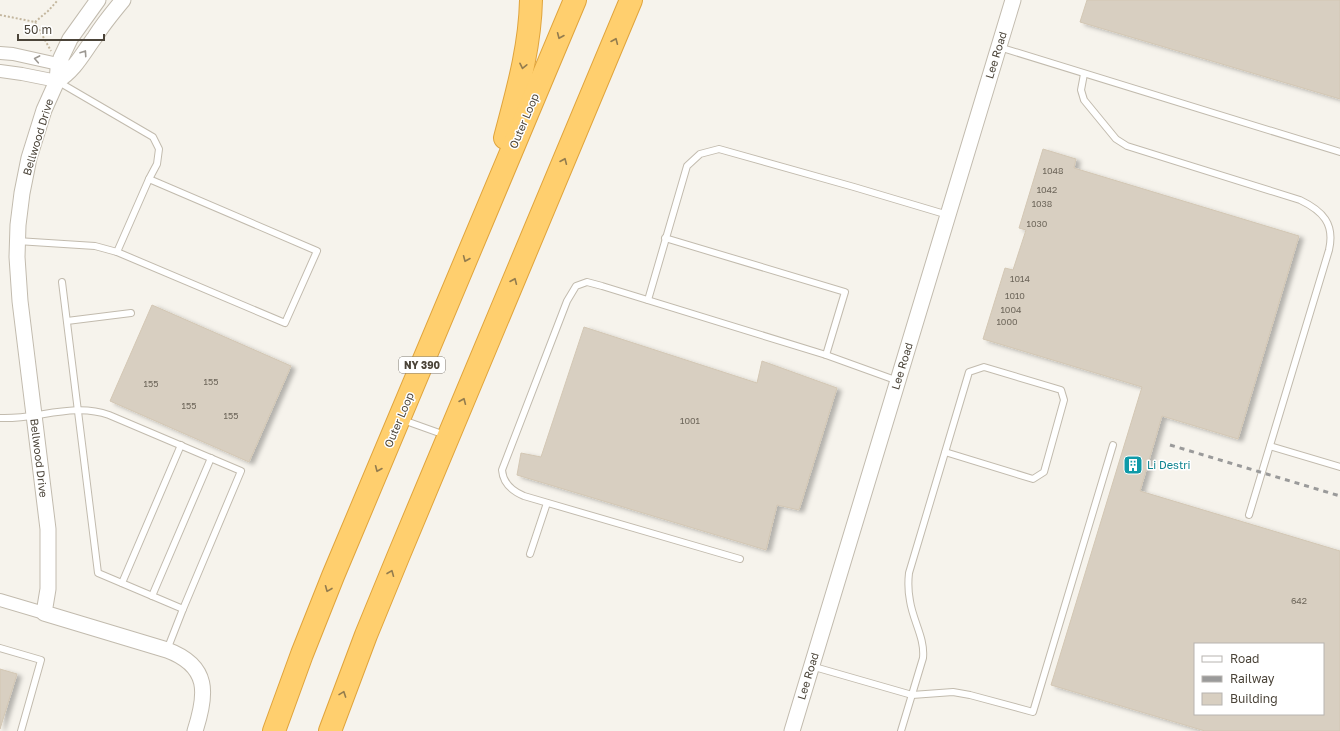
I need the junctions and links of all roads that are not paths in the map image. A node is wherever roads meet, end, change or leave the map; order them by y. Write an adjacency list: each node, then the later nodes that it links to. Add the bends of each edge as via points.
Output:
1 (98, 0): 9 (street, Bellwood Drive, via 63,53)
2 (123, 0): 9 (street, Bellwood Drive, one-way to 2)
3 (531, 0): 17 (highway, one-way to 17, via 522,73)
4 (575, 0): 17 (highway, Outer Loop / NY 390, one-way to 17)
5 (631, 0): 30 (highway, one-way to 5)
6 (1013, 0): 7 (street, Lee Road)
7 (999, 47): 11 (lane); 15 (street, Lee Road)
8 (0, 52): 9 (street, one-way to 8)
9 (66, 66): 12 (street, Bellwood Drive)
10 (0, 71): 12 (street)
11 (1084, 74): 13 (lane); 33 (lane, via 1081,90 1084,100 1119,142 1296,199 1319,211 1330,227 1329,250)
12 (57, 81): 14 (lane, via 153,137 158,149 157,164); 18 (street, Bellwood Drive, via 44,110 29,158)
13 (1340, 152)
14 (149, 179): 19 (lane); 19 (lane, via 317,251 286,324)
15 (948, 215): 16 (lane, via 719,149 700,154 687,166); 25 (street, Lee Road)
16 (665, 238): 21 (lane); 24 (lane, via 845,292)
17 (475, 239): 29 (highway, Outer Loop / NY 390, one-way to 29)
18 (17, 241): 19 (lane, via 95,246); 27 (street, Bellwood Drive, via 17,271)
19 (117, 252)
20 (62, 282): 23 (lane)
21 (648, 300): 24 (lane); 37 (lane, via 587,282 576,286 567,301 502,470 502,478 515,492)
22 (130, 313): 23 (lane)
23 (67, 321): 26 (lane)
24 (826, 355): 25 (lane)
25 (898, 381): 48 (street, Lee Road)
26 (77, 410): 27 (lane); 32 (lane, via 104,413); 41 (lane, via 98,573)
27 (34, 415): 28 (lane); 45 (street, Bellwood Drive, via 48,534 48,589)
28 (0, 418)
29 (399, 419): 30 (lane); 52 (highway, Outer Loop / NY 390, one-way to 52, via 314,622)
30 (448, 437): 53 (highway, one-way to 30, via 366,635)
31 (1113, 445): 49 (lane, via 1033,712 953,692)
32 (181, 446): 35 (lane); 41 (lane)
33 (1270, 446): 36 (lane); 38 (lane)
34 (945, 452): 34 (lane, via 969,372 984,367 1061,390 1064,400 1044,472 1033,479); 49 (lane, via 909,573 910,602 924,650)
35 (211, 458): 42 (lane); 44 (lane, via 241,471)
36 (1340, 467)
37 (547, 503): 39 (lane); 40 (lane)
38 (1249, 515)
39 (530, 554)
40 (740, 559)
41 (122, 583): 42 (lane)
42 (152, 596): 44 (lane)
43 (0, 600): 45 (street)
44 (183, 609): 47 (lane)
45 (44, 612): 47 (street)
46 (0, 648): 50 (lane, via 41,660)
47 (167, 650): 51 (street, via 183,658 200,678 203,691 202,706)
48 (811, 666): 49 (lane); 54 (street, Lee Road)
49 (912, 695): 55 (lane)
50 (21, 731)
51 (195, 731)
52 (274, 731)
53 (330, 731)
54 (792, 731)
55 (901, 731)

